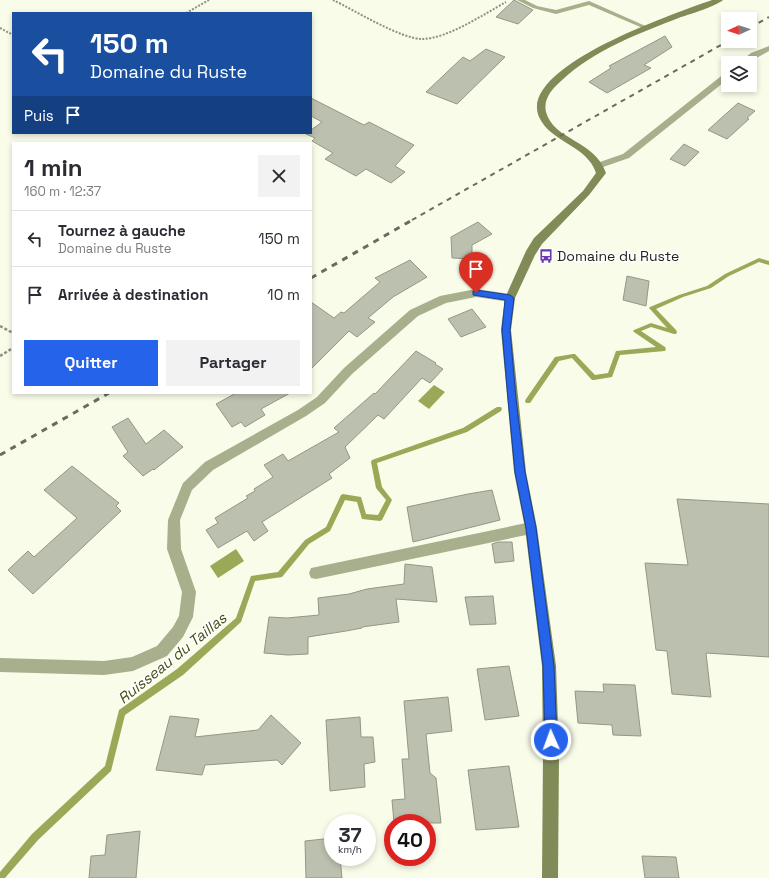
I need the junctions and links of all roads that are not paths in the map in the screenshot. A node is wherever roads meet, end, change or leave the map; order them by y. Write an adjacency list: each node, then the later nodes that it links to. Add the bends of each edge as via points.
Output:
1 (520, 0): 3 (lane, via 556,12 589,3)
2 (719, 0): 3 (street)
3 (647, 28): 7 (street, via 618,39 584,58 553,85 542,100 541,108 548,125 594,157)
4 (769, 48): 5 (street)
5 (753, 56)
6 (721, 81): 7 (street, via 626,156)
7 (600, 165): 8 (street, via 601,173 594,184 538,241)
8 (510, 298): 9 (street, via 506,330 512,399 520,472); 11 (street, via 476,293 444,299 414,313 348,371 321,400 210,466 186,487 174,520 174,549 189,592 186,618 162,651 133,664 104,668)
9 (531, 528): 10 (street); 12 (street, via 549,666)
10 (316, 573)
11 (0, 665)
12 (550, 878)

